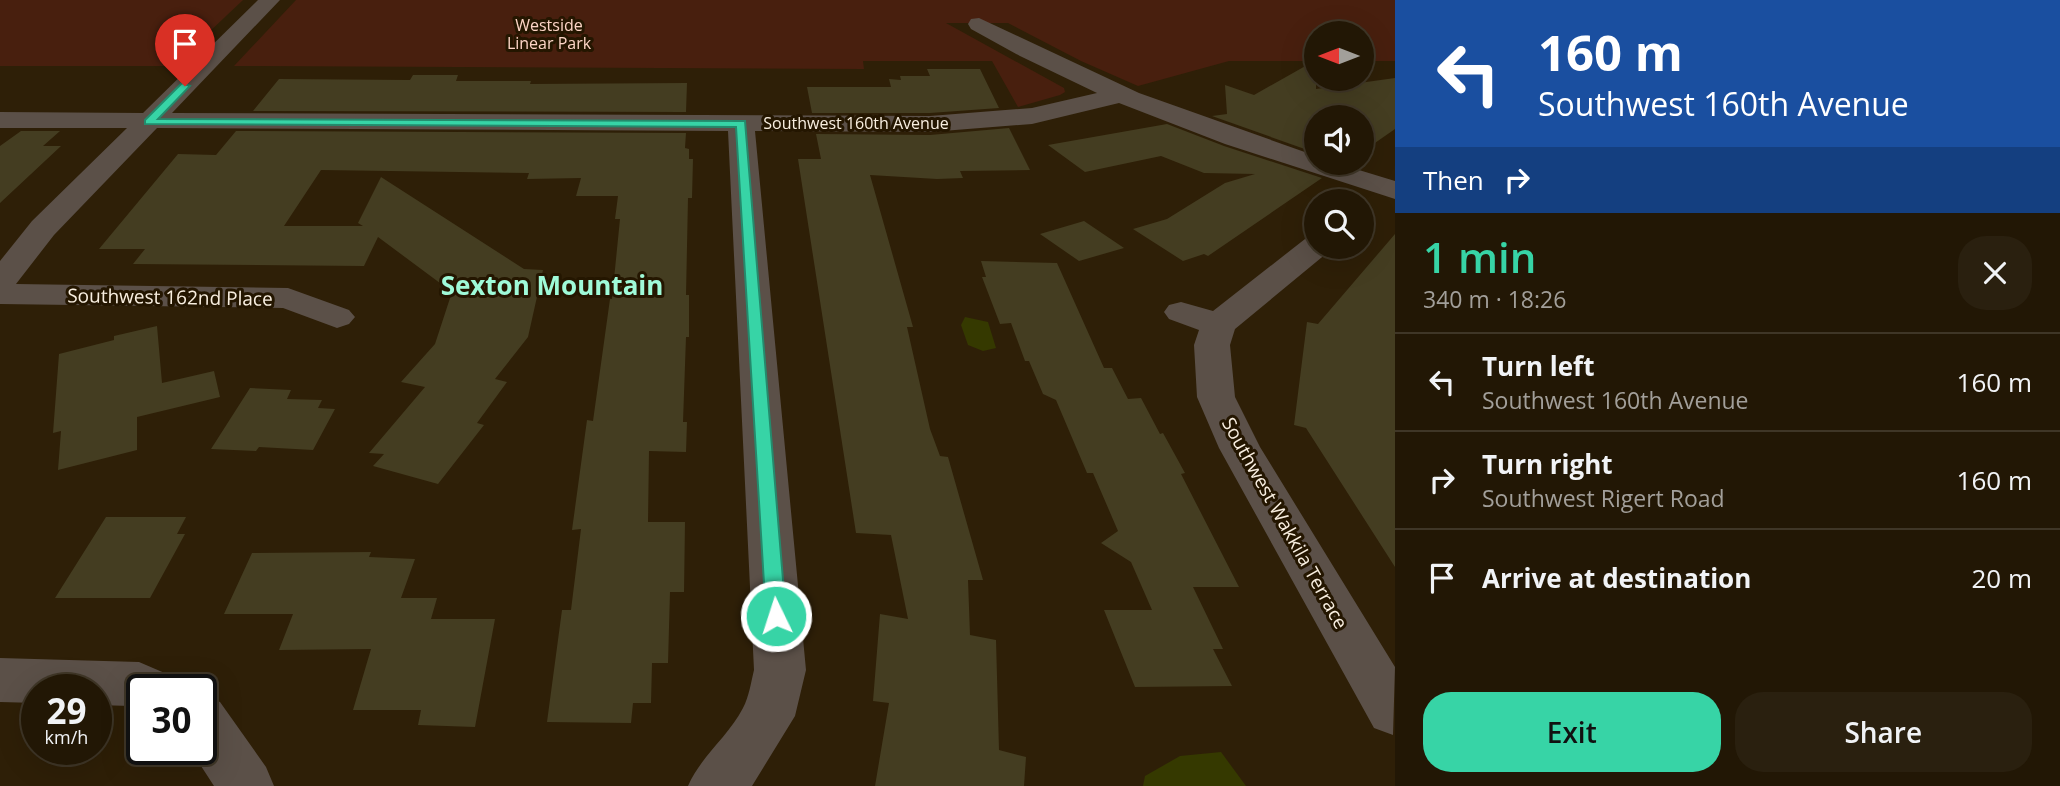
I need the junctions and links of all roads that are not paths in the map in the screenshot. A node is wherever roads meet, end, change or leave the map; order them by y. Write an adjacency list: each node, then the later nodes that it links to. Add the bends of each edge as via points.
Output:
1 (270, 0): 5 (street)
2 (979, 24): 3 (street)
3 (1122, 95): 6 (street, Southwest 160th Avenue, via 1031,116 930,124); 7 (street, via 1241,141)
4 (0, 120): 5 (street, Southwest 160th Avenue)
5 (149, 122): 6 (street, Southwest 160th Avenue); 10 (street, via 43,228)
6 (741, 124): 18 (street, via 780,670 768,716)
7 (1393, 186): 8 (street)
8 (1374, 200)
9 (1304, 253): 15 (street, Southwest Wakkila Terrace, via 1199,318 1212,345 1216,397 1240,448)
10 (0, 283)
11 (0, 294): 12 (street, Southwest 162nd Place, via 288,298)
12 (337, 317)
13 (0, 680): 14 (street)
14 (126, 684)
15 (1393, 711)
16 (217, 743): 17 (street)
17 (246, 786)
18 (716, 786)

